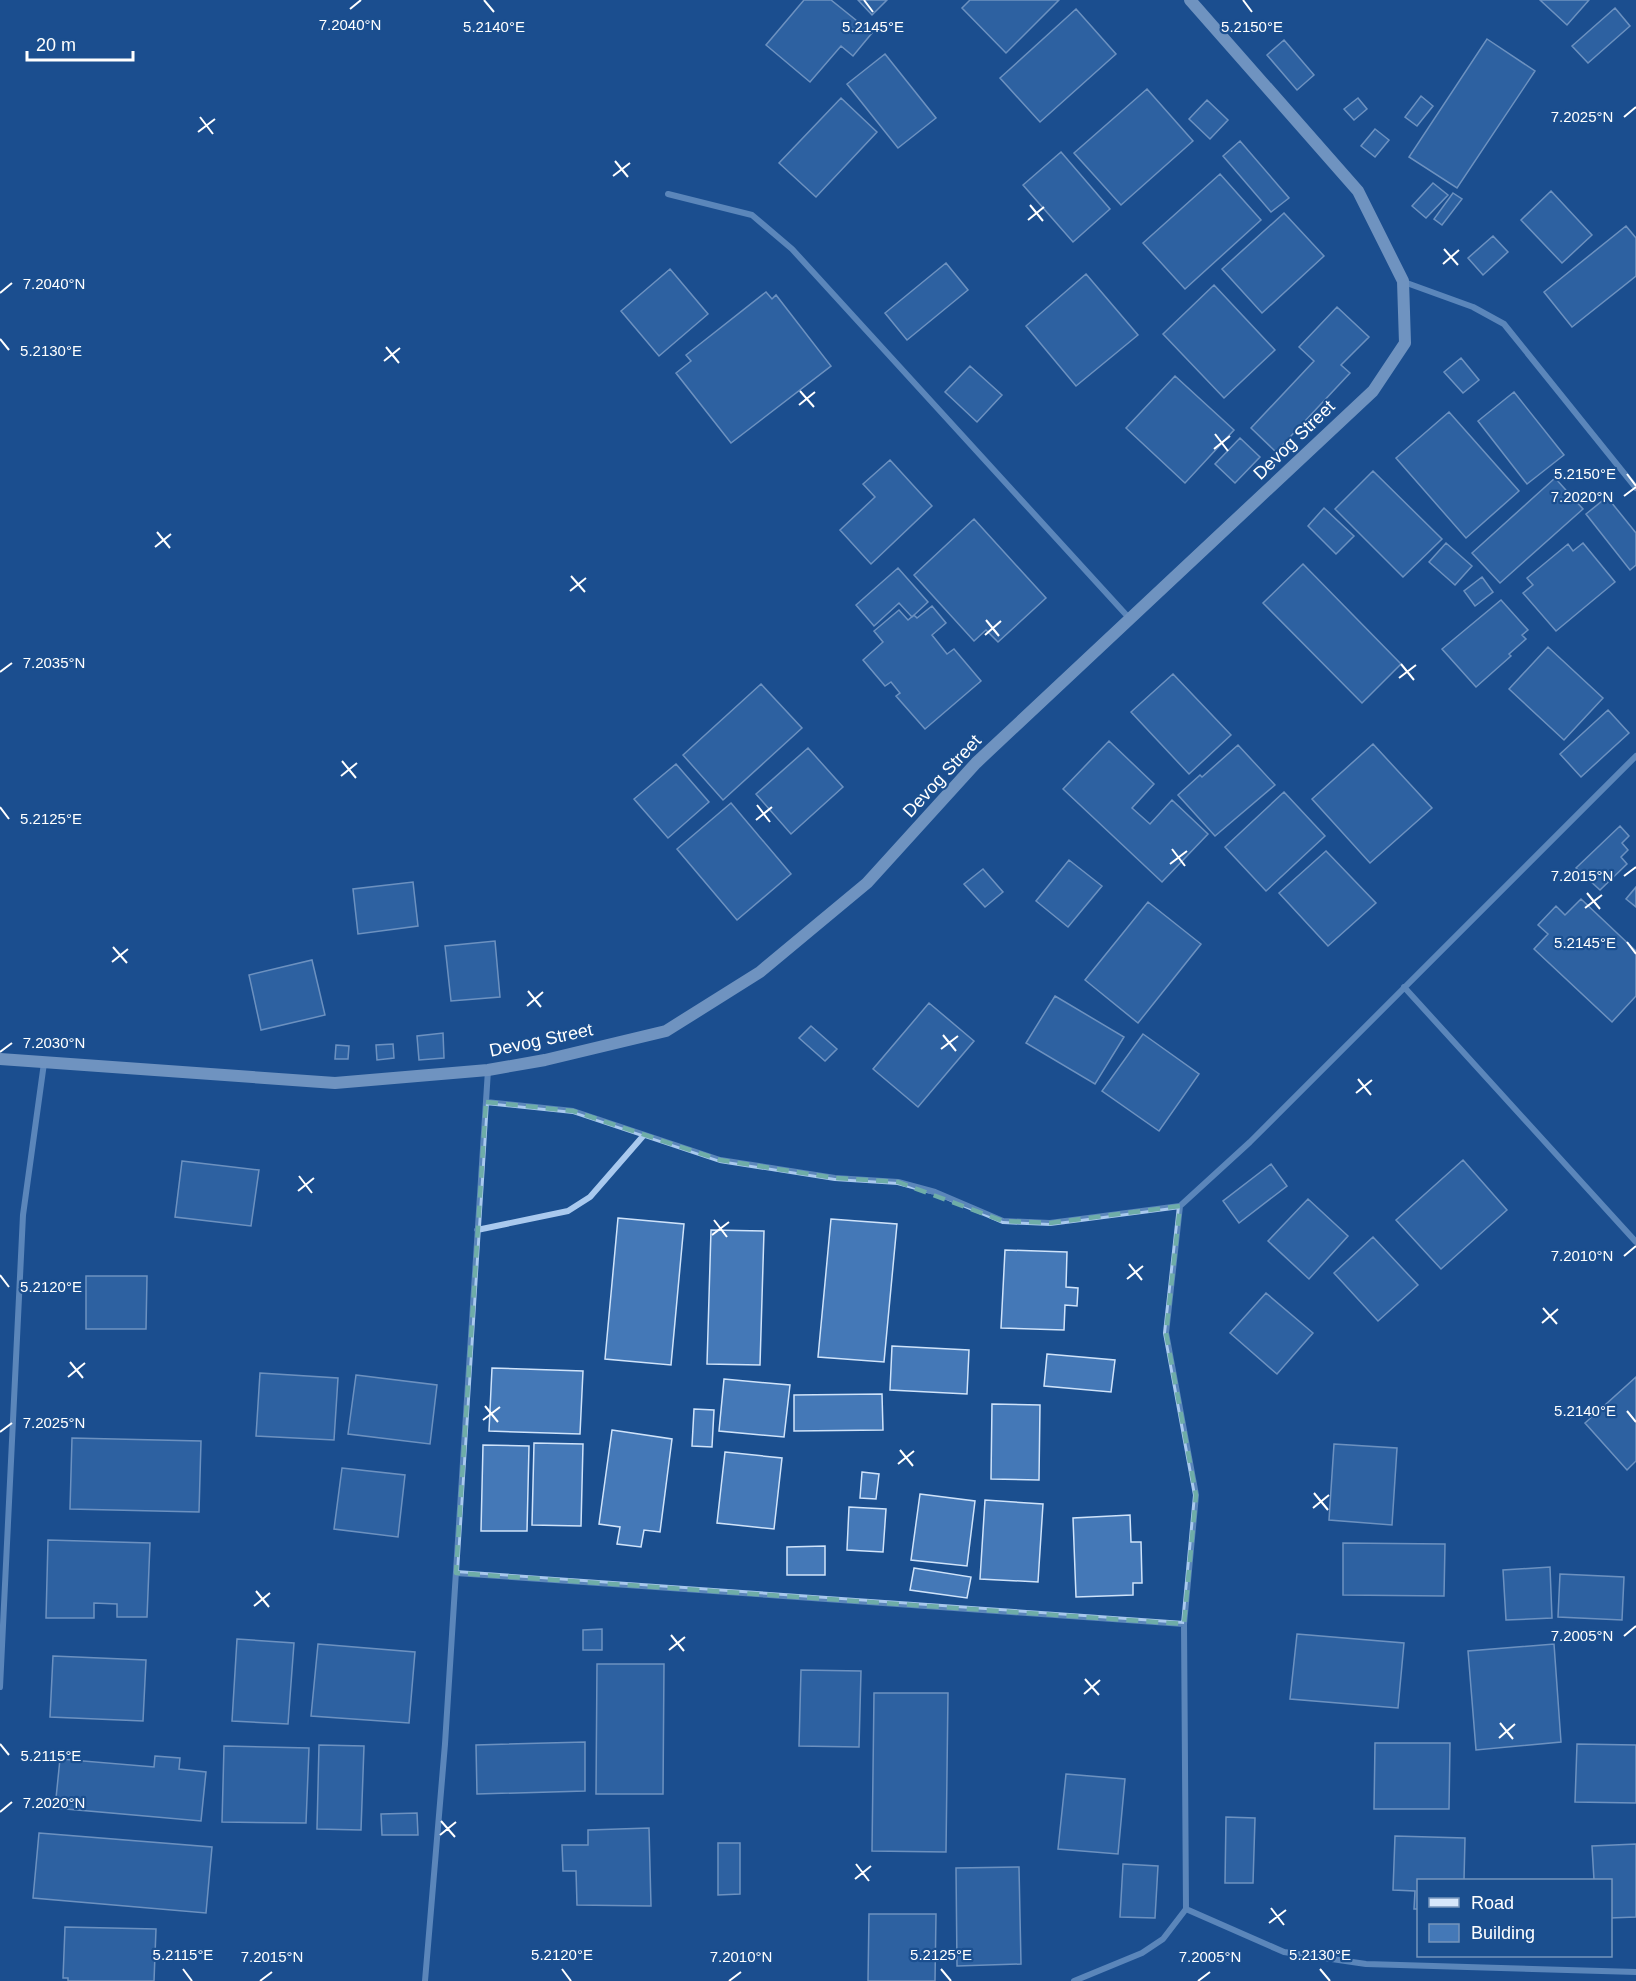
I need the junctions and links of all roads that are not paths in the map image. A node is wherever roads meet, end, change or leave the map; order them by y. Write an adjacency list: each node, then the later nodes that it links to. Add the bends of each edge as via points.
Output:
1 (1190, 0): 3 (street, Devog Street, via 1359,191)
2 (668, 194): 5 (street, via 752,215 792,249)
3 (1403, 281): 4 (street, via 1473,307 1503,324); 5 (street, Devog Street, via 1405,343 1373,391)
4 (1636, 488)
5 (1130, 619): 10 (street, Devog Street, via 976,763 867,883 760,972 666,1031)
6 (1636, 756): 7 (street)
7 (1404, 987): 13 (street, via 1250,1142); 15 (street)
8 (0, 1059): 9 (street, Devog Street)
9 (44, 1062): 10 (street, Devog Street, via 335,1083); 18 (street, via 23,1215)
10 (488, 1070): 11 (street)
11 (486, 1102): 12 (street, via 573,1111); 14 (street)
12 (644, 1135): 13 (street, via 720,1160 835,1178 898,1182 935,1192 1003,1221 1050,1223); 14 (street, via 590,1197 568,1210)
13 (1180, 1206): 17 (street, via 1166,1333 1196,1495)
14 (477, 1230): 16 (street)
15 (1636, 1242)
16 (456, 1573): 17 (street); 21 (street)
17 (1184, 1624): 19 (street)
18 (0, 1687)
19 (1186, 1909): 20 (street, via 1284,1952 1366,1964); 22 (street, via 1163,1939 1142,1953)
20 (1636, 1972)
21 (425, 1981)
22 (1074, 1981)

